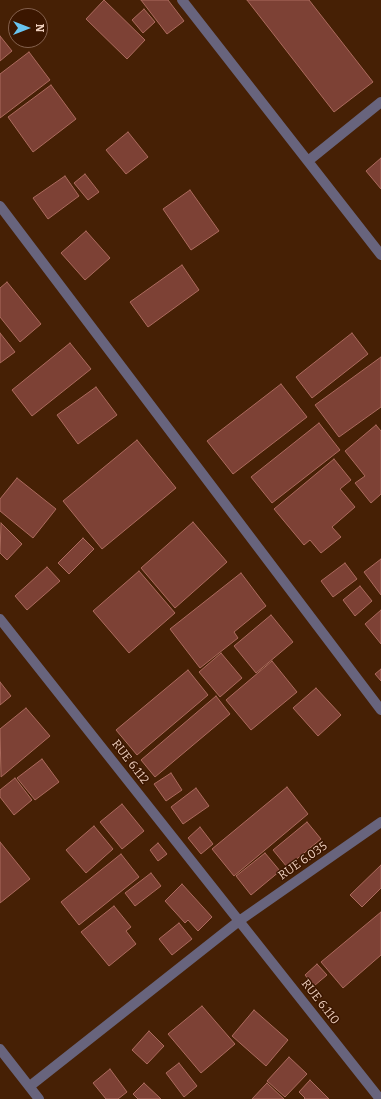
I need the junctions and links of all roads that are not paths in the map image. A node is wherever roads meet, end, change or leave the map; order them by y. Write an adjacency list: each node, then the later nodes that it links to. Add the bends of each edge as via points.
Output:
1 (182, 0): 3 (street)
2 (381, 102): 3 (street)
3 (308, 161): 5 (street)
4 (0, 206): 7 (street)
5 (381, 255)
6 (0, 620): 9 (street, RUE 6.112)
7 (381, 710)
8 (381, 822): 9 (street, RUE 6.035)
9 (239, 921): 11 (street, RUE 6.035); 13 (street, RUE 6.110)
10 (0, 1049): 11 (street)
11 (30, 1086): 12 (street)
12 (40, 1099)
13 (380, 1099)

